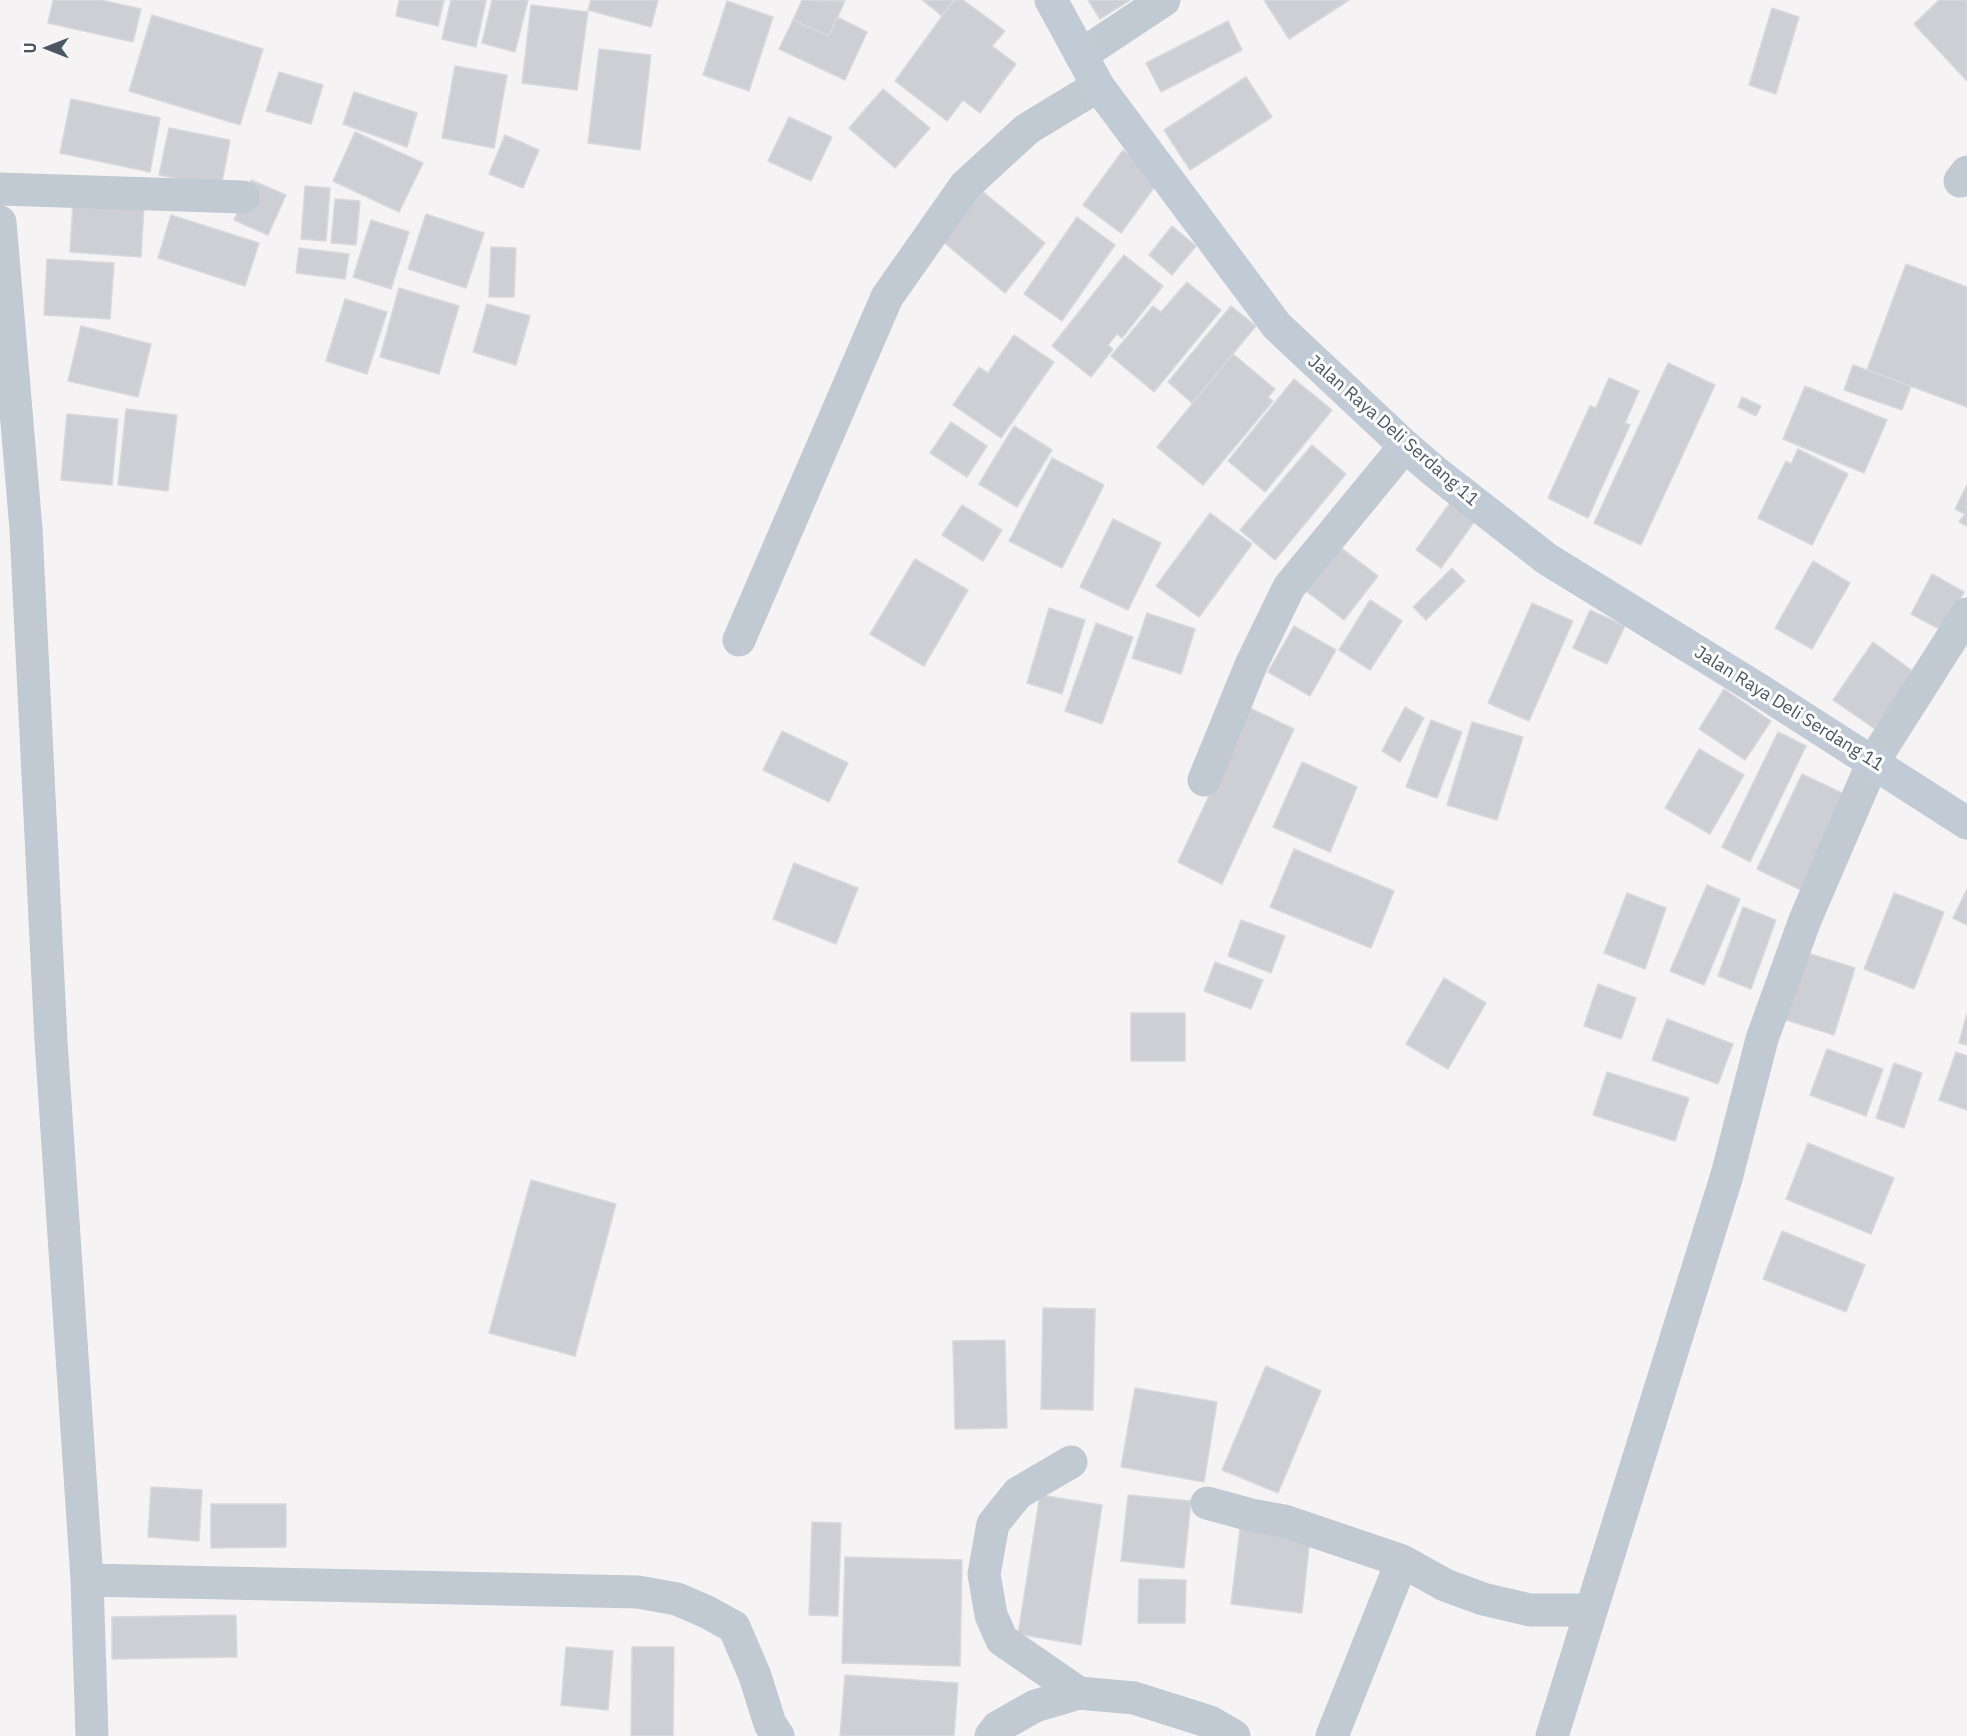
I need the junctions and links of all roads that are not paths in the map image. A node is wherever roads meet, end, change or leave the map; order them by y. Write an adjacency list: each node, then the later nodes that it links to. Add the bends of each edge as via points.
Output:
1 (1051, 0): 3 (street, Jalan Raya Deli Serdang 11)
2 (1164, 0): 3 (street)
3 (1081, 55): 4 (street, Jalan Raya Deli Serdang 11)
4 (1098, 86): 8 (street, Jalan Raya Deli Serdang 11, via 1277,327); 11 (street, via 1026,129 966,186 887,297)
5 (0, 189): 6 (street)
6 (243, 197)
7 (0, 222): 9 (street)
8 (1405, 446): 12 (street, Jalan Raya Deli Serdang 11, via 1547,559); 13 (street, via 1289,587)
9 (13, 528): 18 (street)
10 (1967, 614): 12 (street)
11 (739, 640)
12 (1873, 762): 14 (street, Jalan Raya Deli Serdang 11); 19 (street, via 1805,920 1761,1039 1727,1175)
13 (1204, 780)
14 (1967, 824)
15 (1071, 1462): 20 (street, via 1017,1494 993,1524 984,1574 991,1615 1002,1640)
16 (1207, 1503): 17 (street, via 1284,1521)
17 (1402, 1561): 19 (street, via 1445,1585 1483,1599 1530,1610); 25 (street)
18 (87, 1580): 21 (street); 22 (street, via 638,1592 677,1599 734,1627)
19 (1591, 1610): 26 (street)
20 (1079, 1693): 23 (street, via 1035,1706 998,1727); 24 (street, via 1134,1698 1210,1722)
21 (92, 1736)
22 (778, 1736)
23 (991, 1736)
24 (1234, 1736)
25 (1332, 1736)
26 (1552, 1736)

